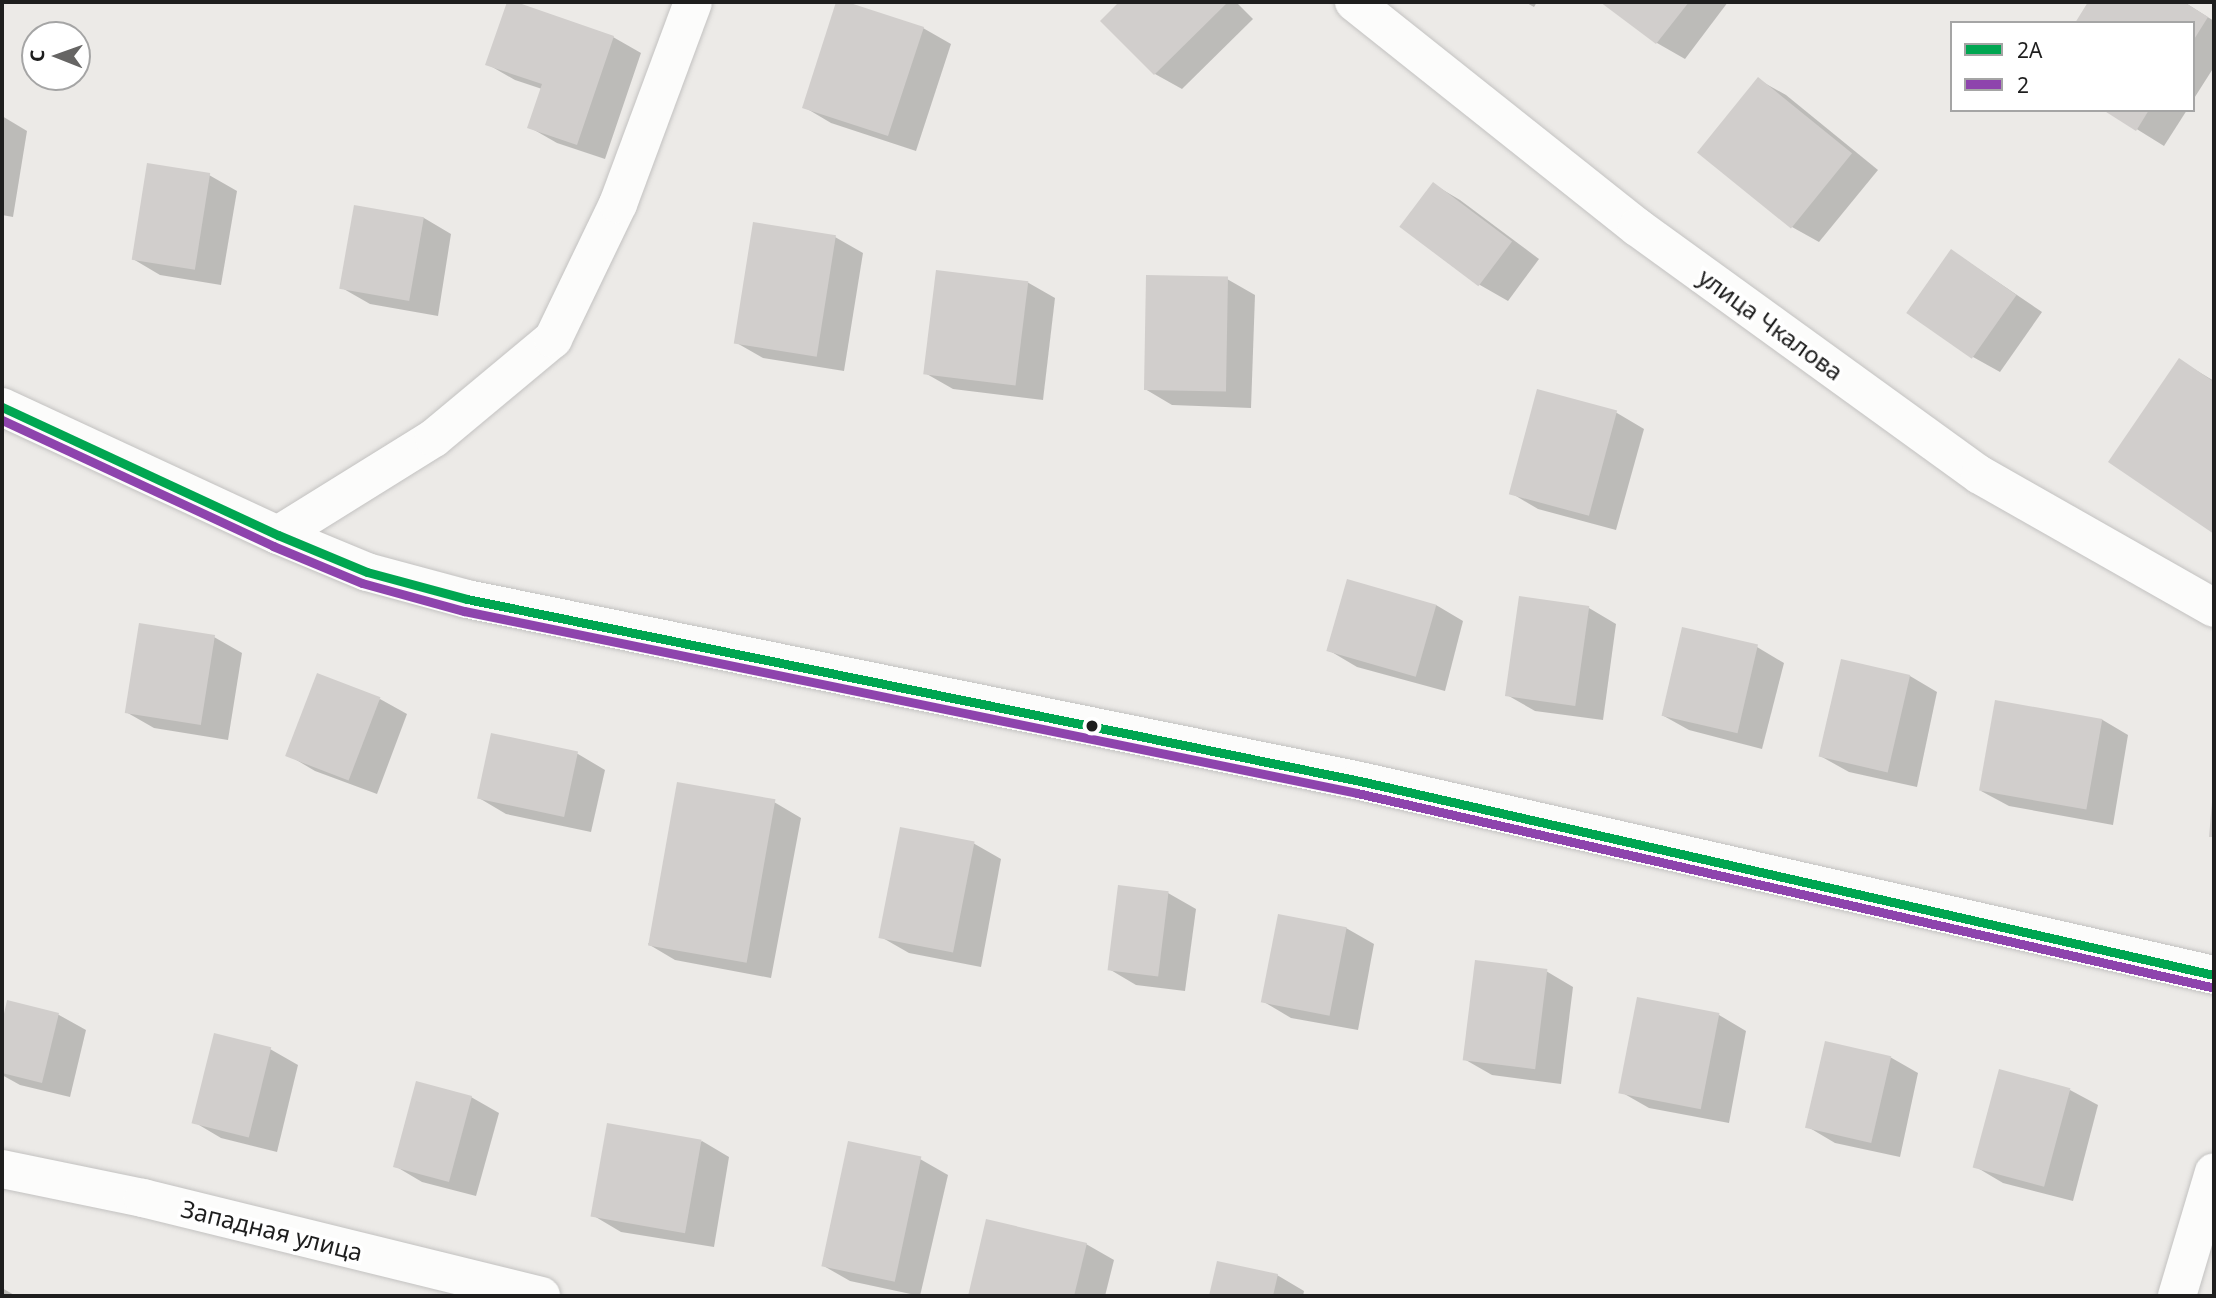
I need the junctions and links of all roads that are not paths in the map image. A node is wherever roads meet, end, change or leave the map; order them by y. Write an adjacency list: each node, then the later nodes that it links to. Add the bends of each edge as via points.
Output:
1 (693, 2): 4 (street, via 618,204 553,339 434,438)
2 (1354, 2): 5 (street, улица Чкалова, via 1637,227 1980,475)
3 (2, 407): 4 (street)
4 (278, 535): 6 (street, via 367,572 467,599 1360,781)
5 (2214, 608)
6 (2214, 975)
7 (2, 1169): 9 (street, Западная улица, via 143,1198)
8 (2214, 1172): 10 (street)
9 (541, 1296)
10 (2177, 1296)

